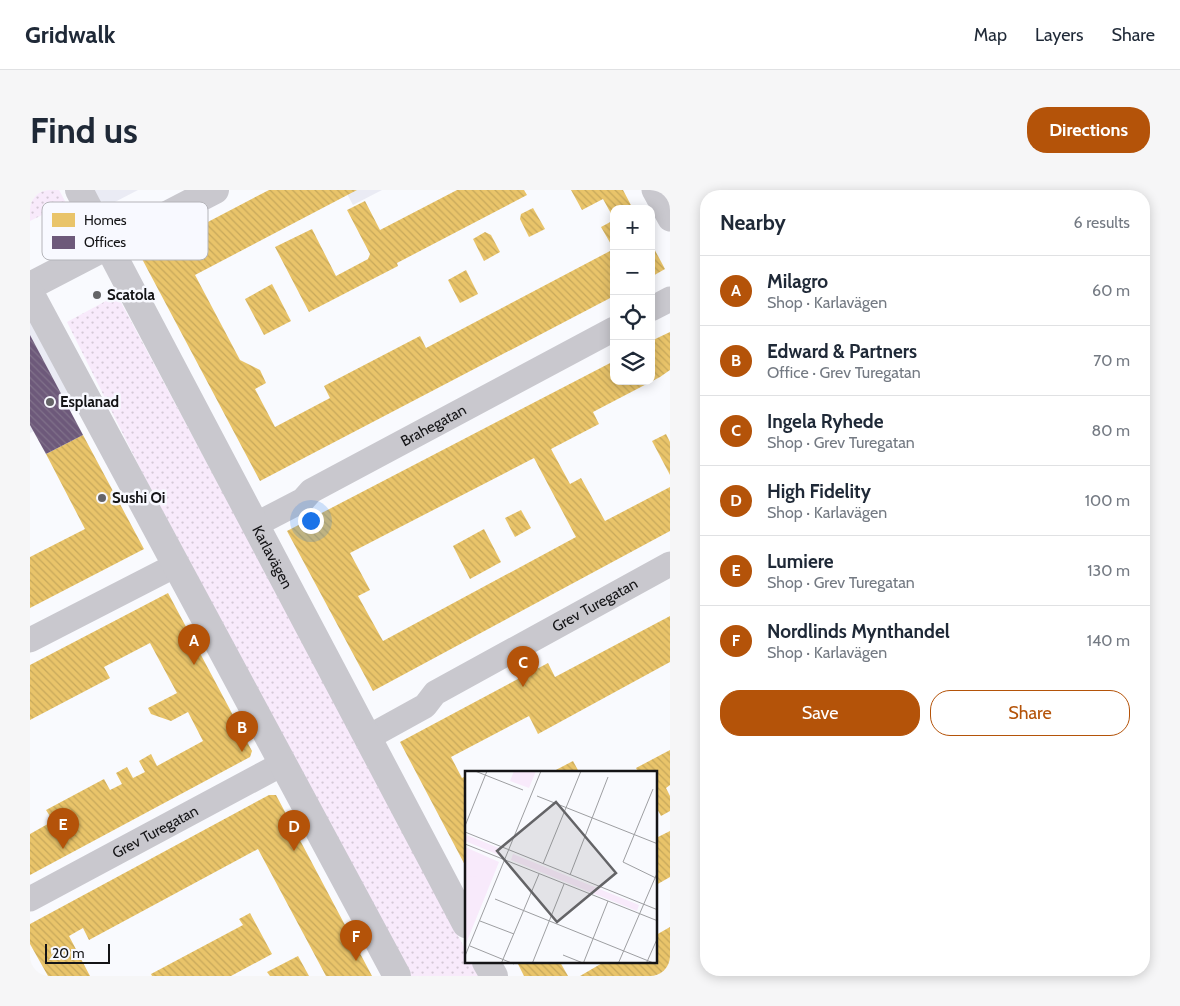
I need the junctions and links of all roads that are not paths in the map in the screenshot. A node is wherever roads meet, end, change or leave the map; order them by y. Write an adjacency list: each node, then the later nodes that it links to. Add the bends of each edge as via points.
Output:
1 (79, 190): 5 (street, Karlavägen)
2 (175, 190): 6 (street)
3 (215, 190): 7 (street)
4 (654, 190): 8 (street)
5 (85, 202)
6 (157, 202)
7 (187, 202)
8 (670, 219)
9 (46, 260): 12 (street)
10 (70, 260): 13 (street)
11 (116, 260): 18 (street, Karlavägen)
12 (30, 266)
13 (30, 286)
14 (30, 293): 20 (street)
15 (670, 299): 16 (street)
16 (655, 307)
17 (610, 331): 18 (street, Brahegatan, via 311,491 303,500)
18 (255, 525): 22 (street, Karlavägen)
19 (670, 564): 22 (street, Grev Turegatan, via 435,692 425,706)
20 (176, 565): 21 (street); 23 (street)
21 (30, 640)
22 (367, 738): 25 (street, Karlavägen)
23 (282, 764): 24 (street, Grev Turegatan); 27 (street)
24 (30, 900)
25 (465, 922)
26 (487, 964): 28 (street)
27 (396, 976)
28 (494, 976)

